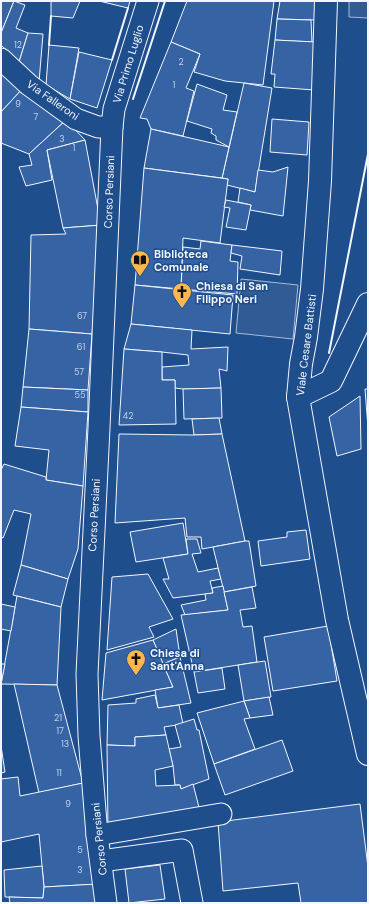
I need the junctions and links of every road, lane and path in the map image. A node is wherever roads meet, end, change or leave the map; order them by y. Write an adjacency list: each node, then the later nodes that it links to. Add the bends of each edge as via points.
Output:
1 (148, 1): 4 (street, Via Primo Luglio, via 114,108)
2 (326, 1): 6 (street, Viale Cesare Battisti, via 320,188 312,289)
3 (1, 59): 4 (street, Via Falleroni, via 29,85 76,118 98,127)
4 (112, 127): 9 (street, Corso Persiani, via 86,674 88,736)
5 (368, 304): 6 (street, via 331,381)
6 (298, 397): 7 (street, Viale Cesare Battisti, via 337,620)
7 (368, 754)
8 (220, 814): 9 (street)
9 (97, 835): 10 (street, Corso Persiani)
10 (101, 861): 11 (street, Corso Persiani); 12 (street, via 182,850)
11 (106, 903)
12 (192, 903)

